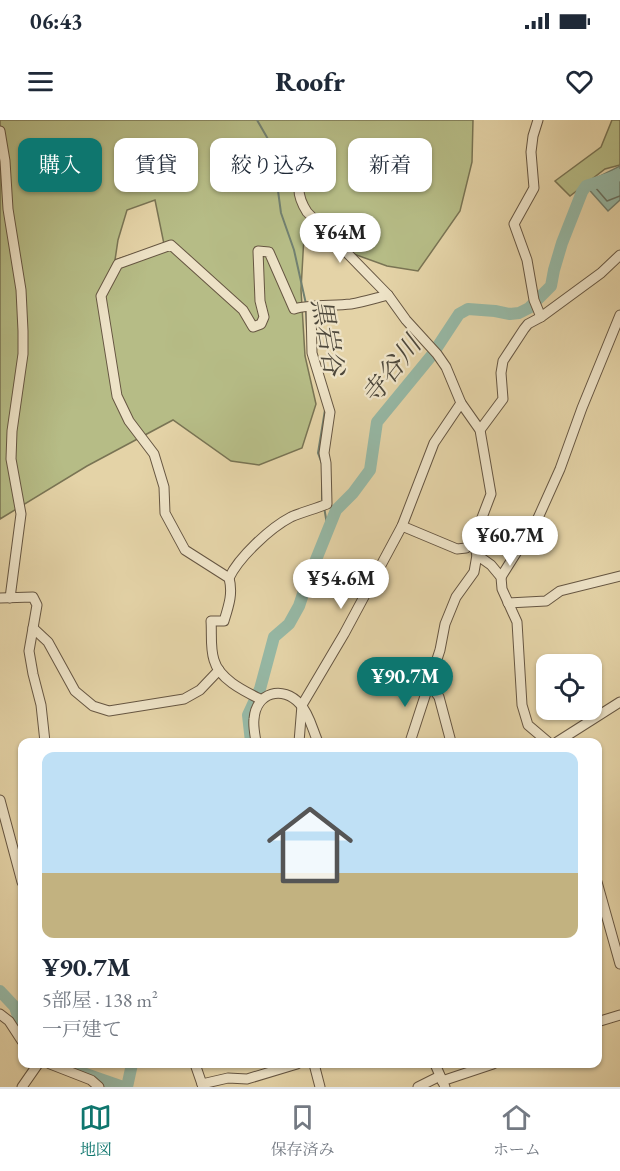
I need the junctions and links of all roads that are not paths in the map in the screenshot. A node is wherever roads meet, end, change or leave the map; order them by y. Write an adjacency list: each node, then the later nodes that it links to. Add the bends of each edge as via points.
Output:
1 (538, 120): 8 (street, via 531,152 534,188 514,224)
2 (0, 131): 18 (street, via 21,290 23,342 11,459 21,514)
3 (299, 192): 5 (street, via 299,200 307,212)
4 (620, 255): 8 (street)
5 (388, 295): 6 (street, via 353,304); 9 (street, via 446,367)
6 (308, 307): 16 (street, via 312,352 330,412 323,506 290,518 253,546); 16 (street, via 294,309 268,252 258,251 264,317 254,327 243,310 171,245 118,264 101,296 117,396 129,422 154,454 164,487 165,513 185,550)
7 (620, 315): 15 (street, via 556,479 538,518)
8 (541, 317): 10 (street, via 528,324 503,361 503,399)
9 (461, 403): 10 (street); 11 (street, via 434,443)
10 (480, 430): 12 (street, via 491,494)
11 (402, 526): 12 (street, via 457,549 466,548); 25 (street)
12 (473, 541): 13 (street)
13 (477, 555): 15 (street); 22 (street, via 474,572 456,597 445,624)
14 (620, 576): 19 (street, via 560,591 546,601)
15 (501, 577): 19 (street)
16 (229, 578): 21 (street, via 230,601 224,621 211,621 214,660)
17 (0, 598): 18 (street)
18 (10, 598): 20 (street, via 33,597 37,605)
19 (508, 603): 32 (street, via 516,622 522,705 528,725)
20 (33, 628): 21 (street, via 48,642 75,691 93,706 109,711 184,699 200,690); 26 (street, via 29,651)
21 (219, 670): 23 (street)
22 (428, 682): 30 (street); 31 (street, via 438,697)
23 (256, 697): 25 (street, via 272,692 289,694); 27 (street)
24 (620, 702): 33 (street)
25 (302, 705): 28 (street); 29 (street)
26 (45, 738)
27 (256, 738)
28 (299, 738)
29 (316, 738)
30 (411, 738)
31 (450, 738)
32 (543, 738)
33 (563, 738)
34 (0, 800): 35 (street)
35 (18, 867)
36 (602, 900): 37 (street)
37 (620, 964)
38 (0, 1014): 41 (street)
39 (620, 1015): 40 (street)
40 (602, 1020)
41 (18, 1035)
42 (35, 1068): 50 (street)
43 (60, 1068): 51 (street)
44 (196, 1068): 49 (street)
45 (284, 1068): 49 (street, via 247,1079 228,1078)
46 (315, 1068): 52 (street)
47 (481, 1068): 48 (street)
48 (442, 1081): 53 (street)
49 (202, 1085)
50 (21, 1087)
51 (99, 1087)
52 (320, 1087)
53 (418, 1087)

